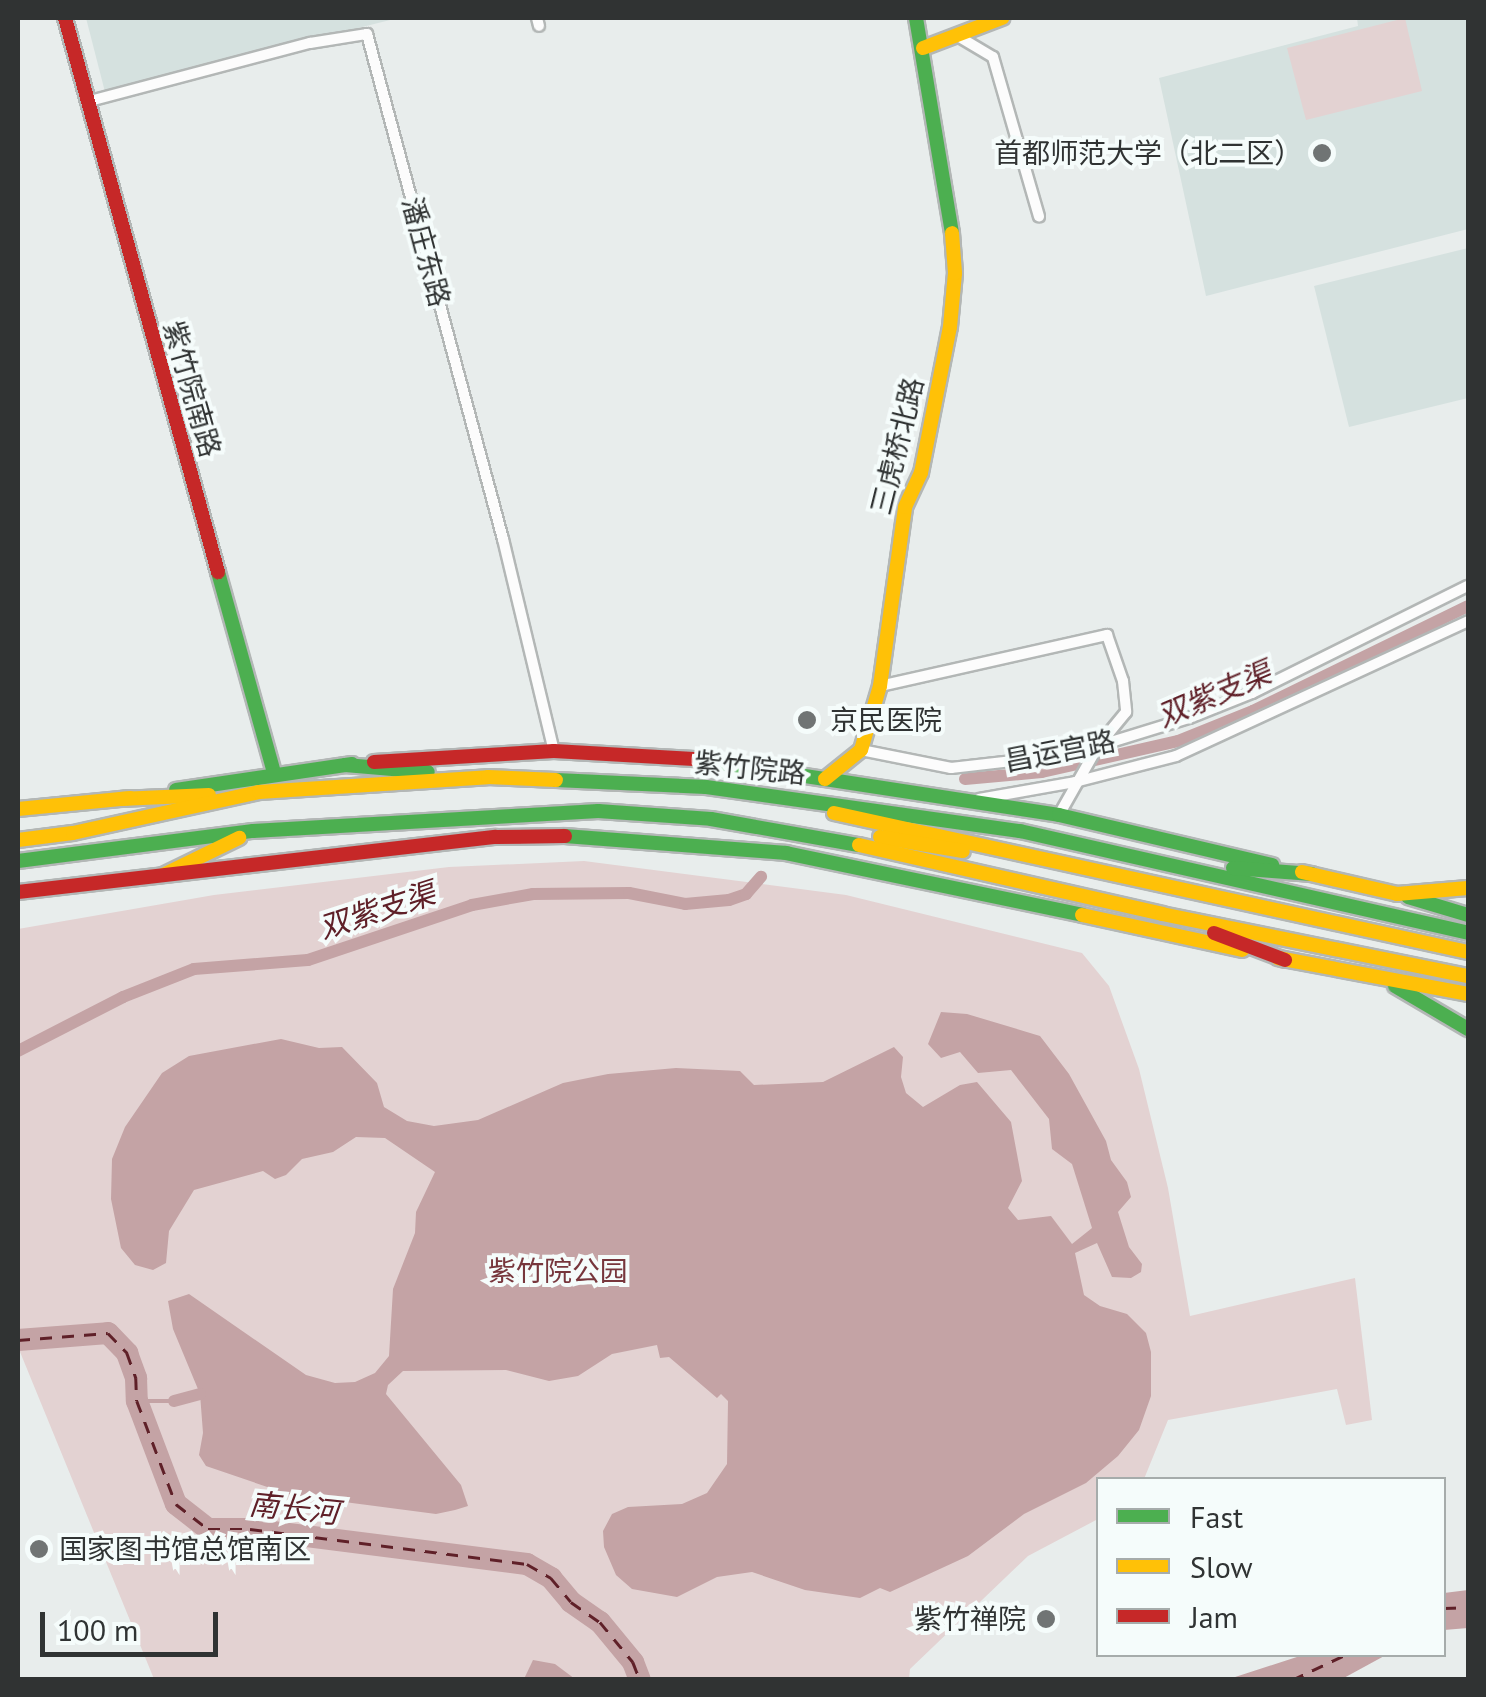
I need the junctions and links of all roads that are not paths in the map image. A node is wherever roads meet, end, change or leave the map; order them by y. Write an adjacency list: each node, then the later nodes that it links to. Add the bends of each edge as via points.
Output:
1 (65, 18): 6 (main road, 紫竹院南路)
2 (916, 18): 5 (main road, 三虎桥北路)
3 (1002, 18): 4 (main road)
4 (955, 35): 5 (main road); 7 (street, via 993,57)
5 (923, 48): 10 (main road, 三虎桥北路, via 955,273 921,473 905,507)
6 (86, 102): 13 (street, 潘庄东路, via 310,42 367,34); 15 (main road, 紫竹院南路)
7 (1038, 216)
8 (1468, 586): 11 (street, 昌运宫路, via 1252,693)
9 (1468, 621): 18 (street, via 1176,756)
10 (880, 686): 11 (street, 昌运宫路, via 1107,635 1126,712); 12 (main road, 三虎桥北路)
11 (1098, 746): 12 (street, 昌运宫路, via 951,768); 18 (street, 昌运宫路)
12 (861, 750): 17 (main road)
13 (554, 752): 14 (main road); 17 (main road, via 706,760)
14 (345, 764): 15 (main road); 16 (main road)
15 (274, 774): 21 (main road)
16 (488, 776): 19 (main road, 紫竹院路); 20 (main road, 紫竹院路)
17 (826, 779): 22 (main road)
18 (1075, 782): 22 (street); 24 (street, 昌运宫路)
19 (706, 787): 29 (main road, 紫竹院路, via 1020,830); 39 (main road, via 1021,851)
20 (259, 792): 21 (main road); 27 (main road, 紫竹院路)
21 (120, 800): 23 (main road)
22 (969, 801): 24 (main road)
23 (18, 809)
24 (1059, 815): 30 (main road)
25 (711, 818): 26 (main road, 紫竹院路, via 598,810); 35 (main road, 紫竹院路, via 910,854); 39 (main road, via 794,822 1019,861)
26 (252, 832): 28 (main road, 紫竹院路); 31 (main road)
27 (18, 840)
28 (18, 861)
29 (1167, 862): 30 (main road); 37 (main road, 紫竹院路)
30 (1312, 874): 34 (main road)
31 (163, 875): 33 (main road); 40 (main road, via 496,837 606,836 861,866)
32 (1468, 888): 34 (main road)
33 (18, 892)
34 (1397, 894): 36 (main road)
35 (1162, 914): 40 (main road); 42 (main road, 紫竹院路)
36 (1468, 915)
37 (1468, 934)
38 (1468, 952): 39 (main road)
39 (1450, 953): 41 (main road)
40 (1285, 960): 43 (main road)
41 (1468, 962)
42 (1468, 976)
43 (1386, 980): 44 (main road); 45 (main road)
44 (1468, 994)
45 (1468, 1028)

